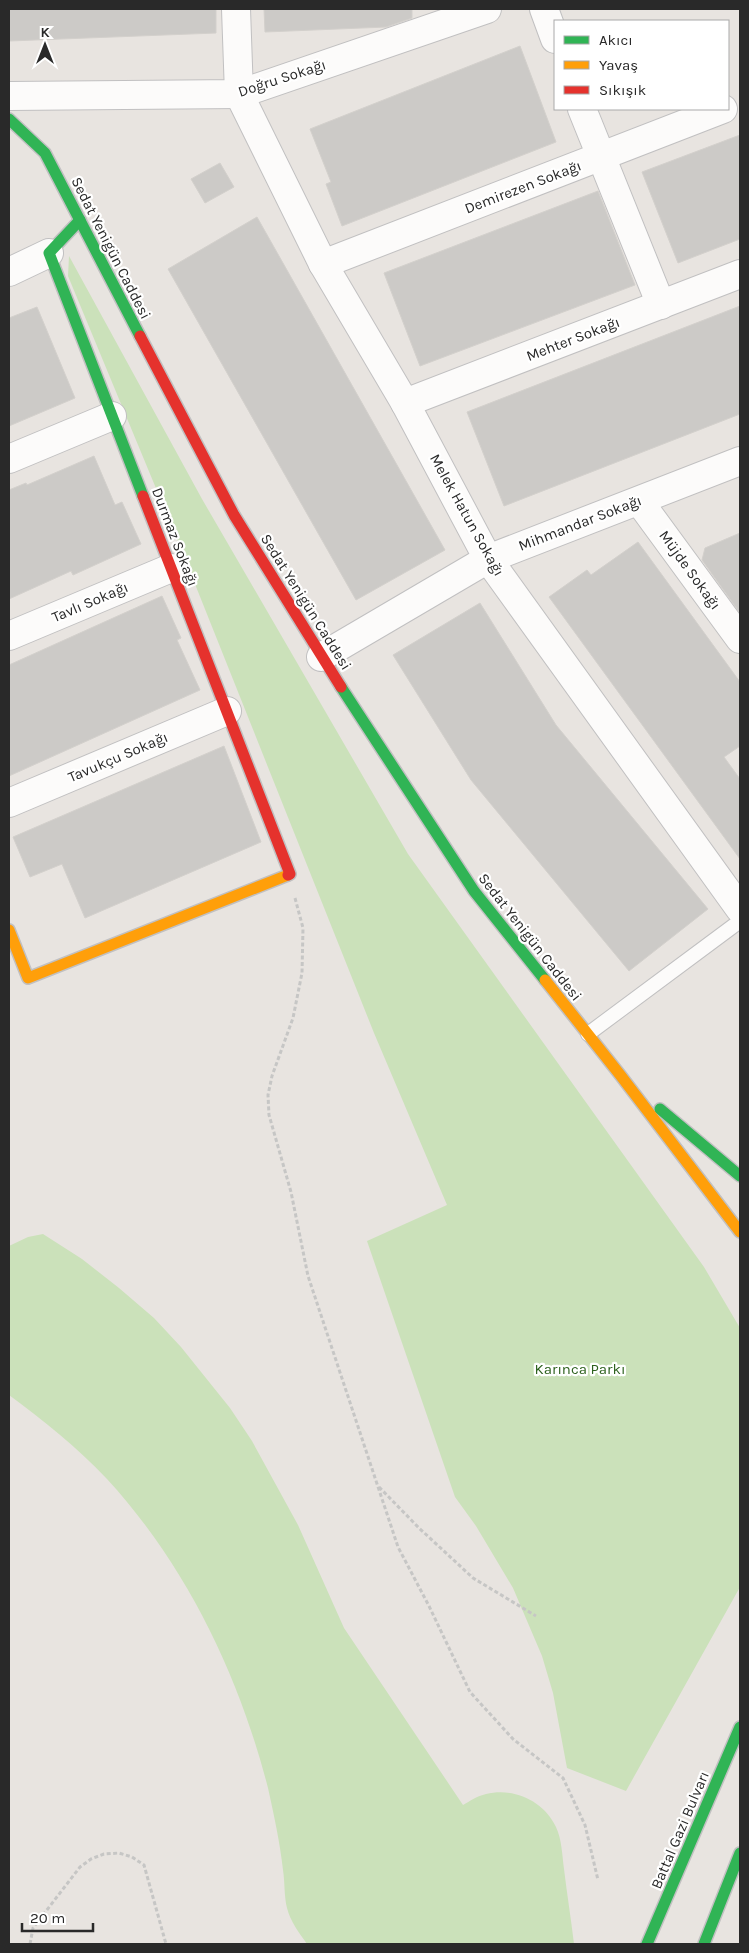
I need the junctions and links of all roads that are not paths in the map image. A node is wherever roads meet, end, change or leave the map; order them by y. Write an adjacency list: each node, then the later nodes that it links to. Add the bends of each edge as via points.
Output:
1 (236, 9): 5 (street)
2 (487, 9): 5 (street, Doğru Sokağı)
3 (544, 9): 4 (street)
4 (554, 36)
5 (239, 94): 6 (street, Doğru Sokağı); 13 (street, Melek Hatun Sokağı)
6 (9, 96)
7 (582, 110): 10 (street)
8 (720, 110): 10 (street, Demirezen Sokağı)
9 (9, 119): 11 (street, Sedat Yenigün Caddesi, via 45,153)
10 (600, 157): 13 (street, Demirezen Sokağı); 16 (street)
11 (80, 220): 12 (street); 26 (street, Sedat Yenigün Caddesi, via 234,515)
12 (49, 253): 14 (street); 18 (street, Durmaz Sokağı)
13 (322, 264): 17 (street, Melek Hatun Sokağı)
14 (9, 272)
15 (740, 274): 16 (street, Mehter Sokağı)
16 (661, 305): 17 (street, Mehter Sokağı)
17 (406, 403): 22 (street, Melek Hatun Sokağı)
18 (112, 416): 19 (street); 23 (street, Durmaz Sokağı)
19 (9, 459)
20 (740, 461): 21 (street, Mihmandar Sokağı)
21 (639, 501): 22 (street, Mihmandar Sokağı); 25 (street, Müjde Sokağı)
22 (488, 559): 26 (street, Mihmandar Sokağı); 29 (street, Melek Hatun Sokağı)
23 (171, 568): 24 (street, Tavlı Sokağı); 27 (street, Durmaz Sokağı)
24 (9, 636)
25 (740, 639)
26 (321, 657): 32 (street, Sedat Yenigün Caddesi, via 474,891)
27 (227, 712): 28 (street, Tavukçu Sokağı); 31 (street, Durmaz Sokağı, via 290,874 28,978)
28 (9, 803)
29 (740, 909)
30 (740, 921): 32 (lane)
31 (9, 930)
32 (588, 1034): 33 (street, Sedat Yenigün Caddesi)
33 (621, 1076): 34 (street); 35 (street)
34 (740, 1176)
35 (739, 1232)
36 (740, 1727): 38 (street, Battal Gazi Bulvarı)
37 (740, 1853): 39 (street)
38 (647, 1944)
39 (704, 1944)

